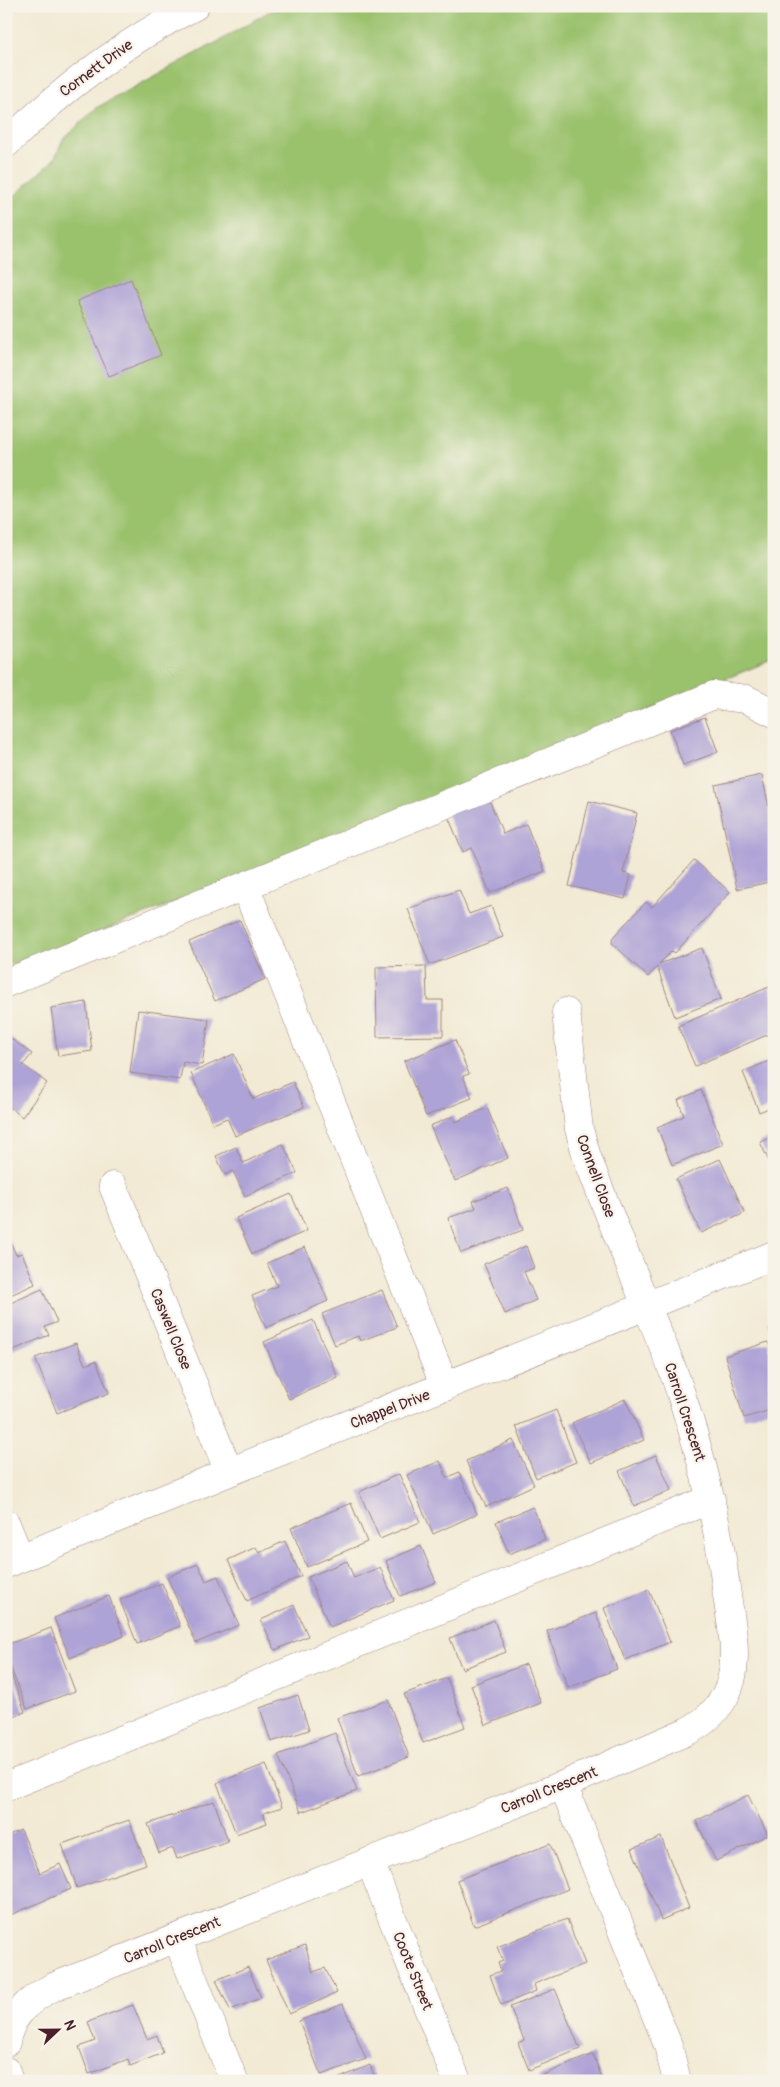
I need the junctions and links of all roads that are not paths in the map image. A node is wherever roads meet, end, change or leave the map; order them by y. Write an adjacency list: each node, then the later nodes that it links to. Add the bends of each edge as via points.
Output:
1 (196, 6): 2 (street, Cornett Drive, via 128,43 94,67)
2 (6, 144)
3 (774, 713): 4 (street, via 746,699 714,695)
4 (245, 886): 5 (street); 10 (street)
5 (6, 983)
6 (566, 1012): 9 (street, Connell Close, via 579,1128 586,1158)
7 (113, 1186): 11 (street, Caswell Close)
8 (774, 1255): 9 (street, Chappel Drive)
9 (646, 1305): 10 (street, Chappel Drive); 12 (street, Carroll Crescent, via 683,1400)
10 (445, 1387): 11 (street, Chappel Drive)
11 (229, 1472): 14 (street, Chappel Drive)
12 (711, 1499): 15 (street, Carroll Crescent, via 721,1542 734,1644 734,1668 724,1698 708,1718 688,1732); 16 (street)
13 (6, 1524): 14 (street)
14 (13, 1561)
15 (563, 1785): 17 (street, Carroll Crescent); 24 (street, via 668,2045)
16 (6, 1787)
17 (370, 1862): 18 (street, Carroll Crescent); 23 (street, Coote Street)
18 (177, 1938): 19 (street, Carroll Crescent, via 36,1996 19,2011 8,2028); 22 (street)
19 (6, 2042)
20 (6, 2070): 21 (street)
21 (9, 2081)
22 (234, 2081)
23 (456, 2081)
24 (677, 2081)

